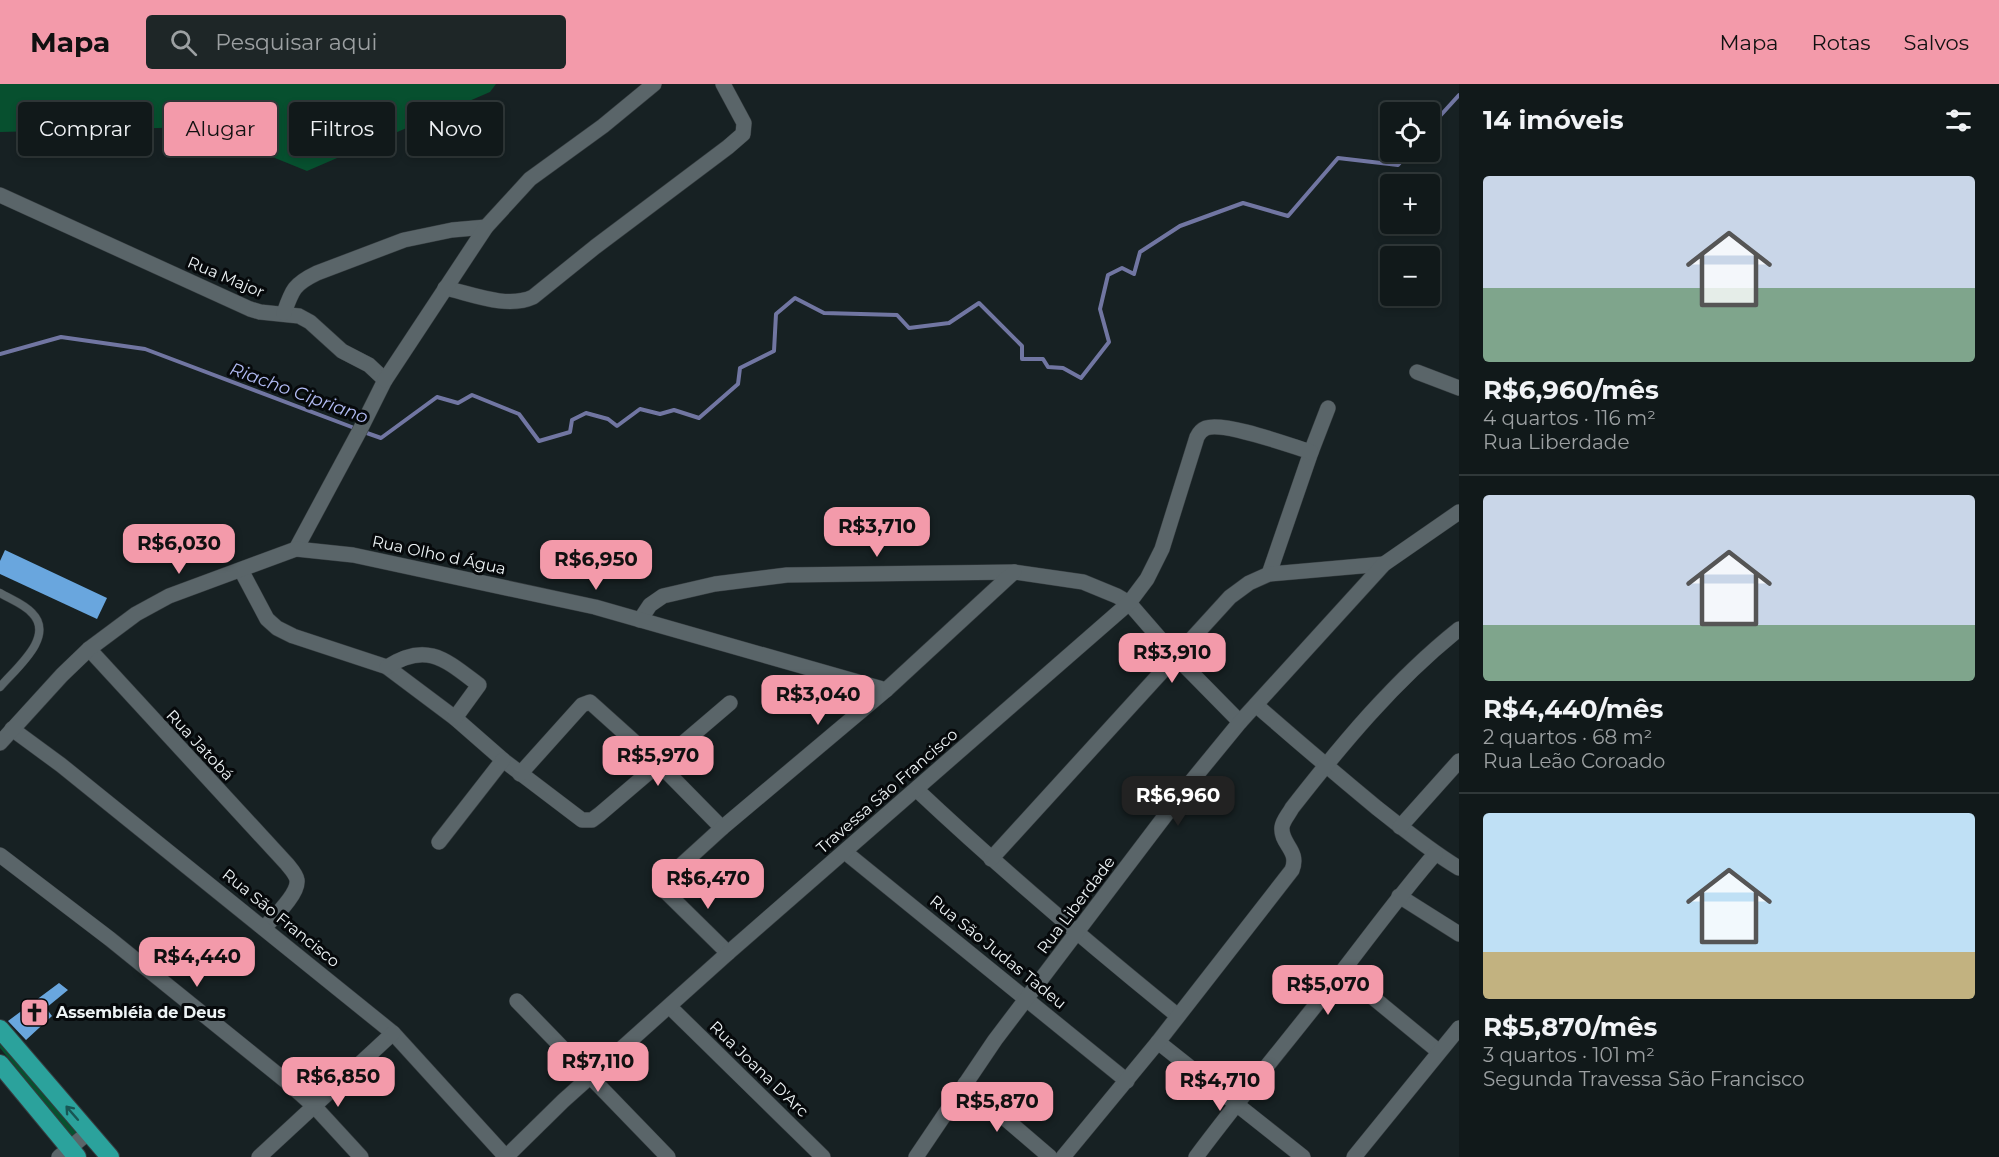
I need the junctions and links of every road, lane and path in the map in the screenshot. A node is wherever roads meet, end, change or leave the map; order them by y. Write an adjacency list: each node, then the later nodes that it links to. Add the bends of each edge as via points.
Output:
1 (654, 84): 4 (street, via 530,179)
2 (723, 84): 5 (street, via 744,123 742,134 533,297 504,301)
3 (0, 195): 6 (street, Rua Major, via 250,309)
4 (486, 227): 5 (street); 6 (street, via 404,240 317,273 293,288)
5 (445, 288): 8 (street)
6 (284, 313): 8 (street, Rua Major, via 310,322 342,351 369,365)
7 (1417, 372): 9 (street)
8 (385, 380): 13 (street)
9 (1459, 388)
10 (1328, 408): 11 (street)
11 (1311, 452): 17 (street); 19 (street, Travessa São Francisco, via 1238,430 1209,427 1201,431 1162,549)
12 (1459, 512): 14 (street, Rua Liberdade)
13 (296, 549): 15 (street); 20 (street, Rua Olho d Água, via 384,561)
14 (1384, 564): 17 (street); 28 (street, Rua Liberdade)
15 (242, 570): 22 (street, via 154,603); 24 (street, via 267,619 278,628)
16 (1014, 572): 19 (street, via 1083,582); 20 (street, via 754,578 663,596 650,605); 26 (street)
17 (1269, 574): 23 (street, via 1230,597)
18 (0, 593): 25 (lane, via 30,611 40,635 35,647)
19 (1129, 603): 23 (street); 38 (street, Travessa São Francisco)
20 (640, 620): 26 (street, Rua Olho d Água)
21 (1459, 628): 36 (street, via 1411,671)
22 (89, 650): 31 (street); 48 (street, Rua Jatobá, via 296,877 297,886 290,897)
23 (1175, 657): 30 (street); 45 (street)
24 (387, 667): 29 (street); 29 (street, via 417,654 430,654 451,663 479,685)
25 (0, 687)
26 (886, 690): 40 (street)
27 (730, 703): 35 (street)
28 (1256, 705): 30 (street, Rua Liberdade); 36 (street)
29 (455, 718): 33 (street)
30 (1240, 722): 49 (street, Rua Liberdade)
31 (12, 729): 32 (street); 48 (street, Rua São Francisco)
32 (0, 743)
33 (503, 760): 37 (street); 41 (street)
34 (1459, 761): 39 (street)
35 (660, 764): 37 (street, via 587,821 575,817); 37 (street, via 588,702); 40 (street)
36 (1325, 766): 39 (street); 56 (street, via 1282,825 1294,856 1292,870)
37 (520, 774)
38 (917, 790): 42 (street, Travessa São Francisco); 45 (street)
39 (1400, 827): 43 (street)
40 (722, 828): 51 (street, via 663,884 665,891)
41 (439, 842)
42 (845, 852): 51 (street, Travessa São Francisco); 53 (street, Rua São Judas Tadeu)
43 (1435, 854): 46 (street); 47 (street)
44 (0, 855): 67 (street)
45 (991, 860): 49 (street)
46 (1459, 868)
47 (1399, 896): 50 (street); 52 (street)
48 (264, 927): 59 (street, Rua São Francisco)
49 (1077, 934): 53 (street, Rua Liberdade); 56 (street)
50 (1459, 934)
51 (728, 953): 55 (street, Travessa São Francisco)
52 (1342, 972): 61 (street); 66 (street)
53 (1027, 999): 64 (street, Rua São Judas Tadeu); 65 (street, Rua Liberdade)
54 (517, 1001): 63 (street)
55 (670, 1007): 63 (street, Travessa São Francisco); 75 (street, Rua Joana D'Arc)
56 (1178, 1016): 60 (street)
57 (1459, 1028): 61 (street)
58 (0, 1029): 68 (main road, one-way to 58)
59 (393, 1033): 67 (street); 73 (street, Rua São Francisco)
60 (1158, 1042): 64 (street); 66 (street)
61 (1438, 1051): 81 (street)
62 (0, 1064): 69 (main road)
63 (590, 1078): 73 (street, Travessa São Francisco); 74 (street)
64 (1127, 1081): 78 (street)
65 (964, 1084): 76 (street, Rua Liberdade); 77 (street)
66 (1236, 1104): 79 (street); 80 (street)
67 (315, 1107): 71 (street); 72 (street)
68 (88, 1132): 69 (street); 70 (main road)
69 (68, 1154)
70 (110, 1157)
71 (259, 1157)
72 (361, 1157)
73 (506, 1157)
74 (668, 1157)
75 (823, 1157)
76 (916, 1157)
77 (1050, 1157)
78 (1063, 1157)
79 (1196, 1157)
80 (1303, 1157)
81 (1354, 1157)

